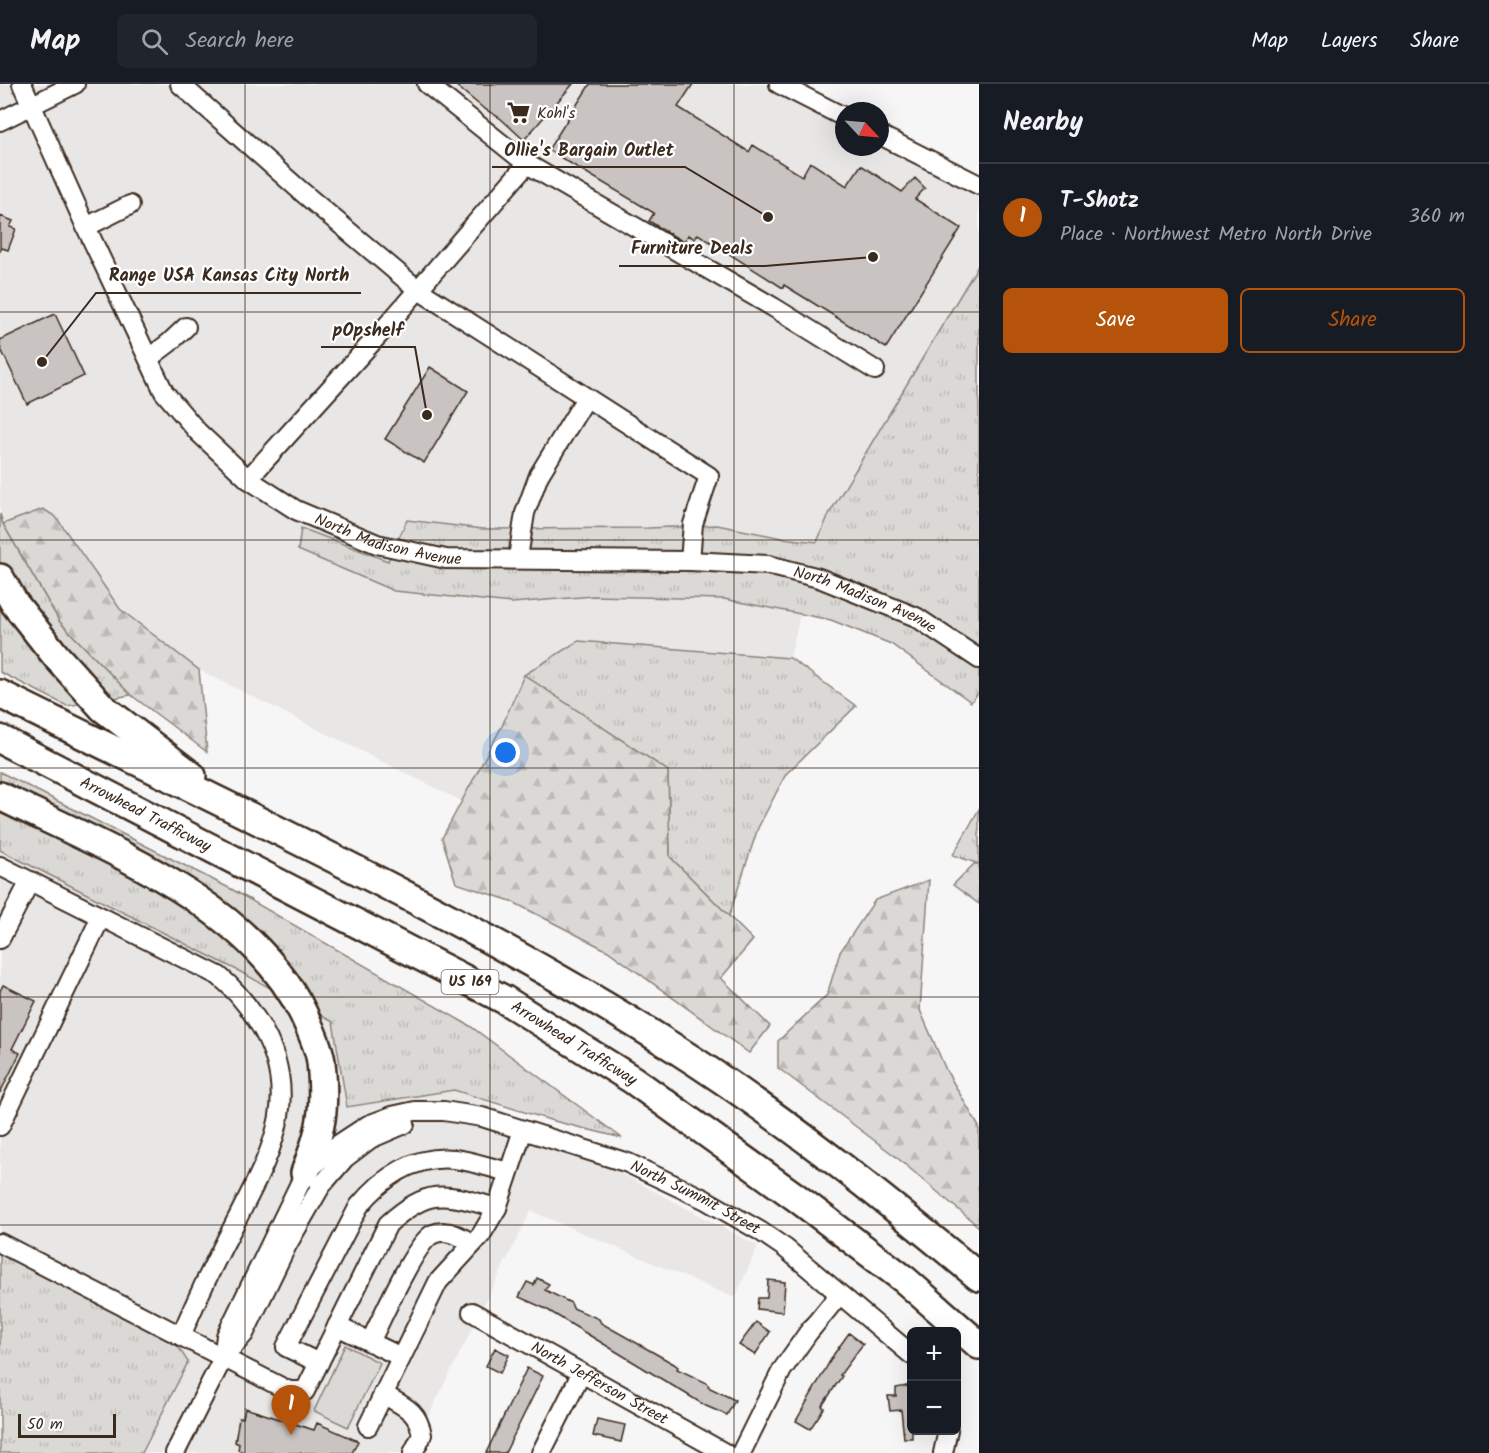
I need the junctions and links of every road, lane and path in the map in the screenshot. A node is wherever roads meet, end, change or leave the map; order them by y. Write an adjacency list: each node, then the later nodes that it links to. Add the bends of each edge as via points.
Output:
1 (22, 84): 6 (street, North Madison Avenue)
2 (75, 84): 6 (street)
3 (180, 84): 14 (street)
4 (427, 84): 10 (street)
5 (779, 84): 7 (street)
6 (31, 105): 8 (street); 13 (street, North Madison Avenue)
7 (835, 112)
8 (0, 121)
9 (889, 140): 11 (street)
10 (526, 164): 14 (street); 17 (street)
11 (979, 185)
12 (130, 205): 13 (street)
13 (86, 227): 16 (street, North Madison Avenue)
14 (417, 289): 18 (street); 19 (street)
15 (186, 327): 16 (street)
16 (149, 358): 19 (street, North Madison Avenue, via 164,392 198,432)
17 (875, 370)
18 (586, 398): 20 (street, via 539,475 525,513); 21 (street, via 709,476 693,524)
19 (249, 479): 20 (street, North Madison Avenue, via 296,510 377,544 446,559)
20 (518, 558): 21 (street, North Madison Avenue)
21 (690, 561): 23 (street, North Madison Avenue, via 768,565 819,578 916,617)
22 (0, 578): 27 (highway, via 15,604 103,708)
23 (979, 659)
24 (0, 694): 27 (highway, US 169)
25 (0, 739): 45 (highway, Arrowhead Trafficway / US 169, via 505,1000 633,1080 778,1184 905,1280)
26 (0, 796): 35 (highway, via 165,878 200,900 258,948 296,999 321,1059 320,1125)
27 (246, 816): 39 (highway, US 169, via 450,917 673,1047 778,1119)
28 (0, 866): 29 (street)
29 (30, 881): 30 (street); 31 (street)
30 (101, 917): 32 (street); 43 (street, via 219,976 244,1000 268,1038 277,1061 282,1101 266,1162)
31 (0, 939)
32 (0, 1125)
33 (523, 1130): 34 (street); 35 (street, North Summit Street, via 482,1117 444,1111 392,1116 336,1146); 40 (street, North Summit Street, via 628,1163 704,1199 785,1248)
34 (508, 1172): 36 (street); 49 (street, via 454,1159 424,1160 398,1170 371,1191 359,1206 286,1347)
35 (313, 1180): 48 (street, via 226,1336)
36 (497, 1208): 38 (street); 42 (street, via 441,1195 404,1210 388,1224)
37 (0, 1244): 43 (street)
38 (472, 1244): 44 (street, via 449,1232 432,1234 417,1251); 47 (street, via 438,1282)
39 (979, 1277)
40 (839, 1295): 46 (street, North Summit Street); 58 (street, via 782,1370)
41 (472, 1312): 50 (street, North Jefferson Street)
42 (337, 1326): 44 (street); 49 (street)
43 (180, 1336): 48 (street)
44 (370, 1342): 47 (street)
45 (979, 1345)
46 (907, 1350)
47 (401, 1357): 51 (street)
48 (223, 1359): 49 (street, via 289,1391 304,1391); 54 (street)
49 (318, 1363)
50 (581, 1374): 56 (street); 57 (street, North Jefferson Street)
51 (383, 1394): 52 (street); 55 (street, via 417,1417 422,1435)
52 (368, 1426)
53 (947, 1435): 59 (street)
54 (175, 1453)
55 (413, 1453)
56 (541, 1453)
57 (725, 1453)
58 (741, 1453)
59 (943, 1453)

